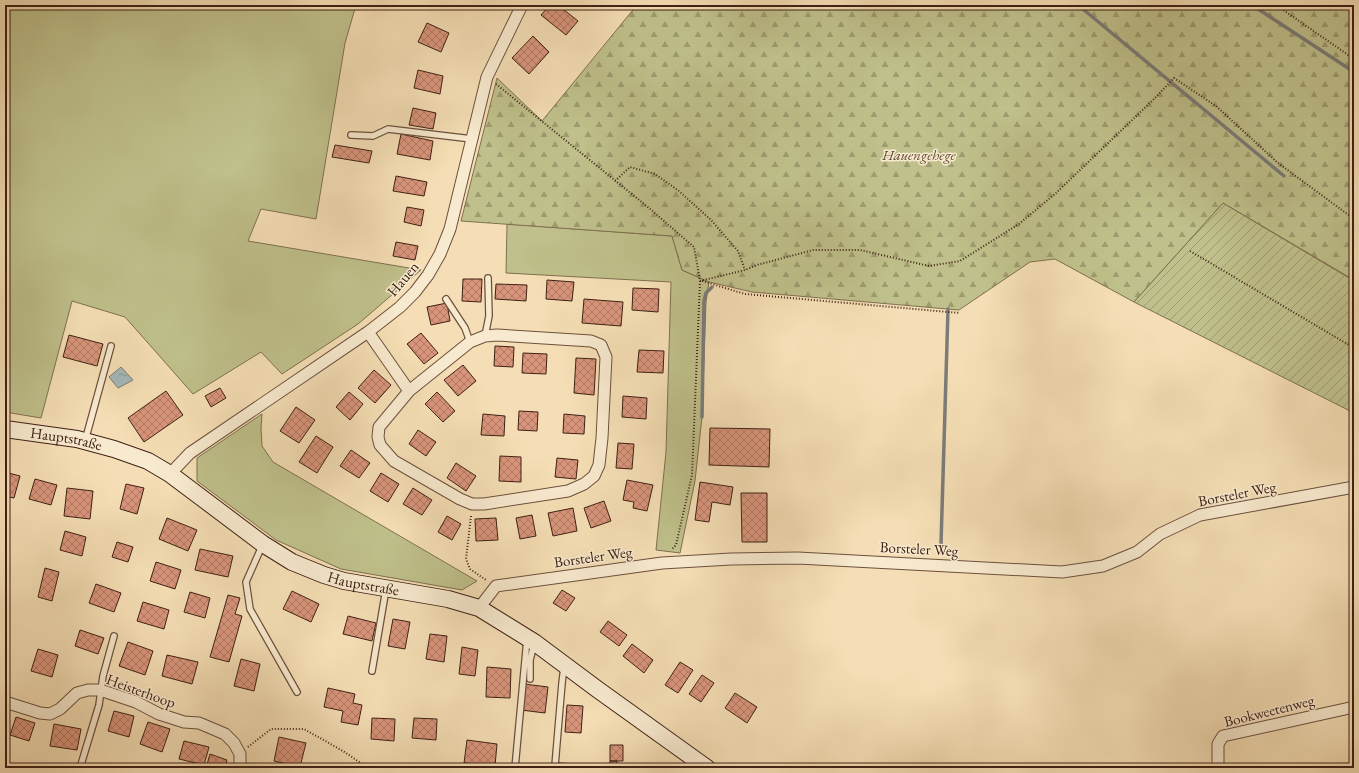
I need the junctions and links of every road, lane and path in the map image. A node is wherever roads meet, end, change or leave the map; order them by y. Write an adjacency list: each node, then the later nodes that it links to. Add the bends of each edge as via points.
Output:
1 (522, 5): 4 (street, Hauen)
2 (1276, 5): 3 (path)
3 (1354, 59)
4 (487, 77): 6 (street, Hauen); 7 (path)
5 (351, 134): 6 (lane, via 373,136 388,128)
6 (472, 139): 15 (street, Hauen, via 450,229 440,254 415,292)
7 (615, 181): 10 (path, via 630,167 655,174 679,191 711,220 738,251); 12 (path, via 694,247)
8 (1354, 219): 10 (path, via 1278,163 1216,106 1174,78 1056,193 1019,224 960,261 929,266 860,250 813,250)
9 (1190, 251): 19 (path)
10 (745, 270): 12 (path)
11 (488, 278): 16 (lane, via 489,316)
12 (700, 281): 14 (path, via 745,294); 27 (path, via 692,475 676,545)
13 (446, 299): 17 (lane, via 465,328)
14 (960, 313)
15 (368, 332): 20 (street); 23 (street, Hauen, via 190,454)
16 (485, 336): 17 (street); 25 (street, via 497,334 591,340 601,345 606,357 602,438 599,465 594,476 584,484 568,491 505,502)
17 (470, 342): 20 (street)
18 (111, 346): 22 (lane)
19 (1354, 348)
20 (410, 391): 25 (street, via 378,427 380,445 394,461)
21 (5, 429): 22 (main road, Hauptstraße)
22 (85, 441): 23 (main road, Hauptstraße, via 148,461)
23 (170, 474): 26 (main road, Hauptstraße)
24 (1354, 487): 27 (street, Borsteler Weg, via 1200,515 1160,534 1137,552 1103,566 1062,572 798,558)
25 (472, 504): 28 (path, via 466,559 470,569)
26 (263, 544): 29 (main road, Hauptstraße, via 292,562 324,575); 37 (lane, via 246,582 250,609)
27 (662, 563): 28 (street, Borsteler Weg)
28 (496, 586): 30 (street)
29 (386, 589): 30 (main road, Hauptstraße, via 448,599); 34 (lane)
30 (480, 608): 32 (main road, Hauptstraße)
31 (114, 636): 36 (lane)
32 (530, 640): 33 (main road, Hauptstraße); 35 (lane); 45 (lane)
33 (565, 664): 41 (main road, Hauptstraße); 46 (lane, via 555,766)
34 (372, 671)
35 (530, 679)
36 (100, 690): 38 (street, Heisterhoop, via 77,693 60,709 50,714); 40 (street, Heisterhoop, via 136,702 159,714 184,722 200,723 225,734); 42 (lane, via 99,705)
37 (297, 692)
38 (5, 702)
39 (1354, 707): 47 (street, Bookweetenweg, via 1222,736 1218,744)
40 (240, 754): 43 (street); 44 (path, via 271,729 304,729)
41 (703, 767)
42 (80, 768)
43 (240, 768)
44 (368, 768)
45 (515, 768)
46 (581, 768)
47 (1218, 768)

